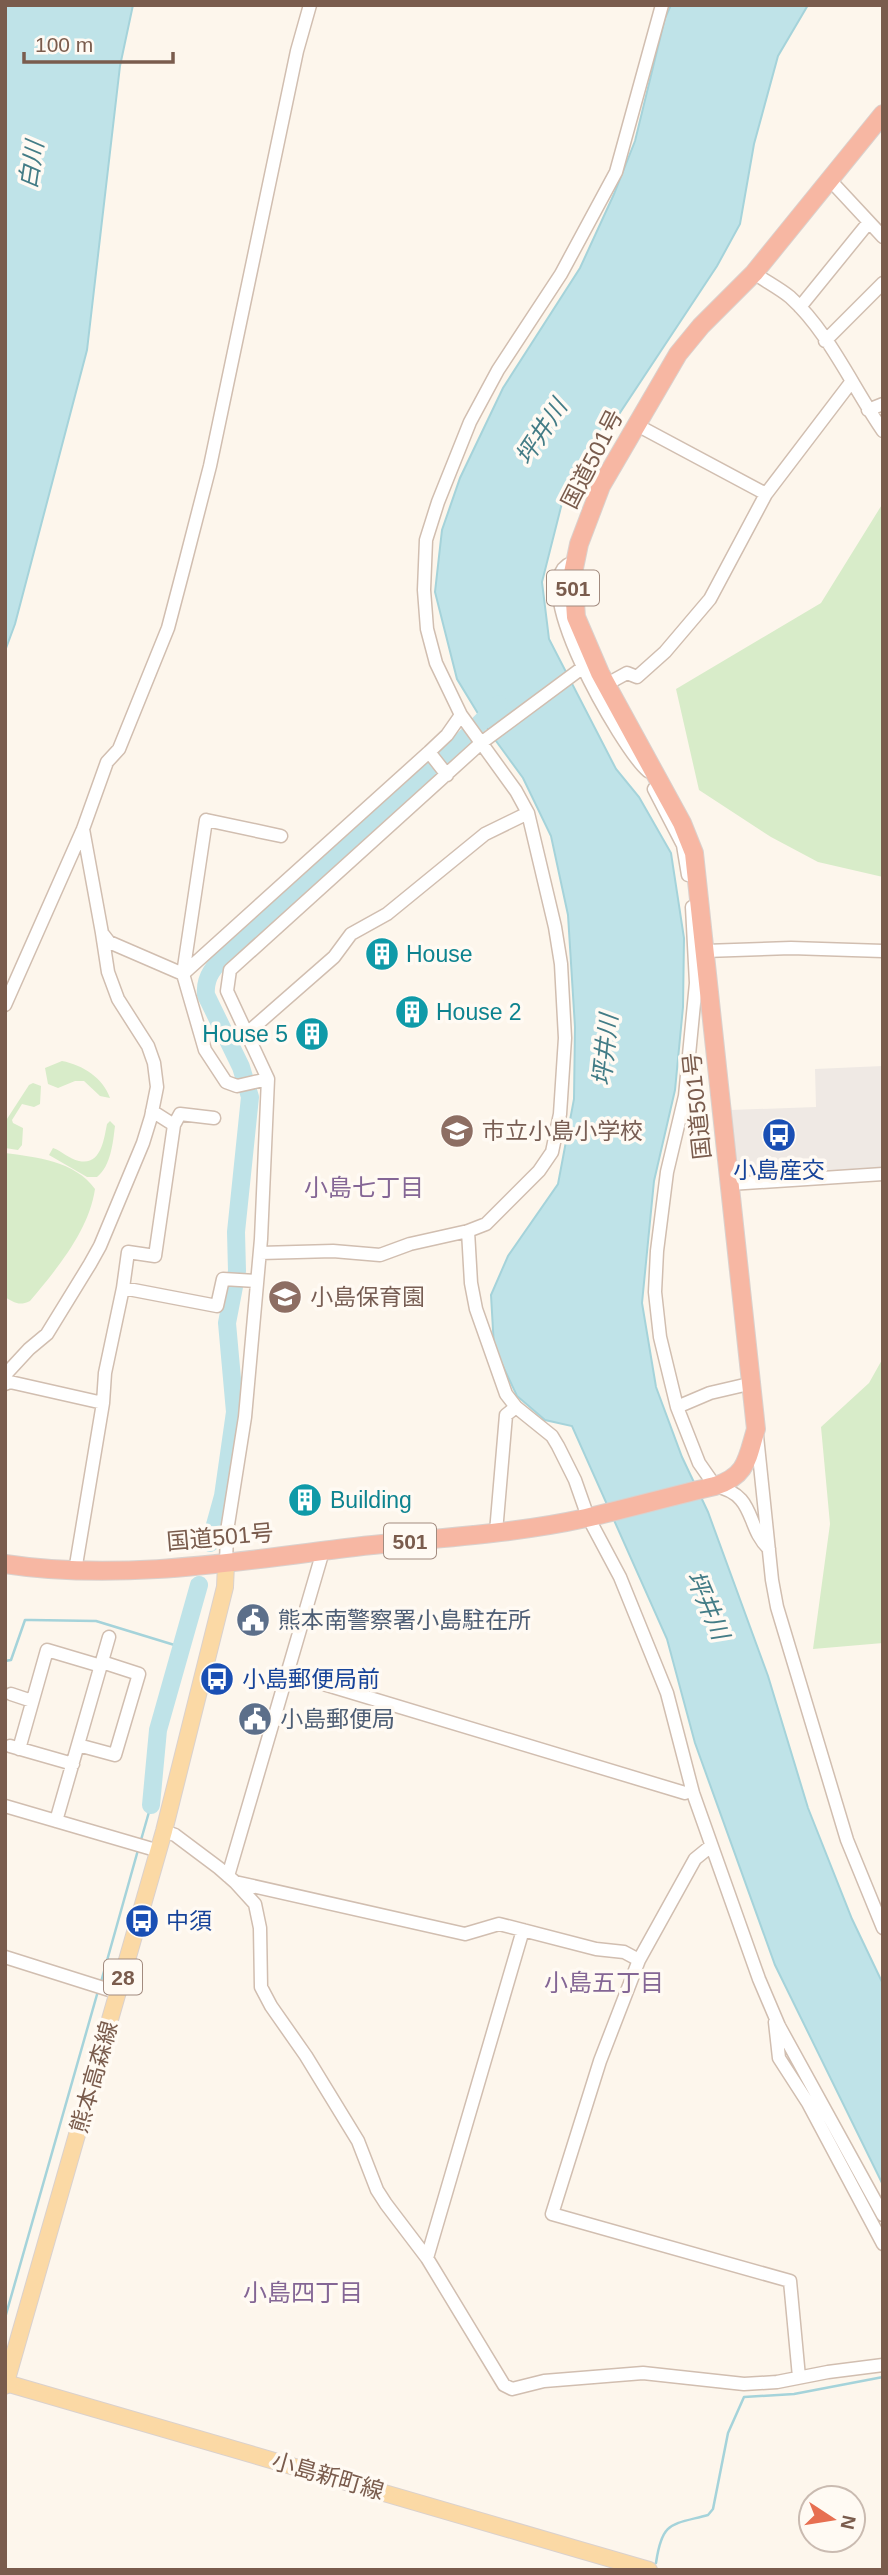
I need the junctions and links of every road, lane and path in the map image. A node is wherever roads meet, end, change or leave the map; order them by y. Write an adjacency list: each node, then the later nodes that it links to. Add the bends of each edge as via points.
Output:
1 (310, 5): 26 (street, via 210,466 168,628 119,748 107,762)
2 (662, 5): 20 (street, via 616,172 561,274 470,422 426,540 427,629 436,663)
3 (882, 116): 4 (highway, 国道501号 / 501)
4 (830, 180): 5 (street); 7 (highway, 国道501号 / 501)
5 (869, 222): 6 (street); 9 (street)
6 (882, 234)
7 (754, 273): 9 (street); 14 (highway, 国道501号 / 501, via 678,354)
8 (883, 283): 10 (street)
9 (800, 307): 10 (street)
10 (825, 341): 11 (street)
11 (852, 381): 13 (street); 16 (street)
12 (883, 404): 13 (street)
13 (868, 410): 15 (street)
14 (635, 424): 16 (street); 17 (highway, 国道501号 / 501, via 588,516)
15 (883, 431)
16 (766, 494): 19 (street, via 710,599 638,677 627,673)
17 (576, 562): 18 (street, via 563,568 559,591); 19 (highway, 国道501号 / 501, via 576,617)
18 (579, 670): 21 (street); 24 (street, via 629,749)
19 (607, 684): 24 (highway, 国道501号 / 501)
20 (462, 717): 21 (street); 22 (street)
21 (482, 740): 23 (street); 25 (street)
22 (429, 752): 23 (street); 31 (street)
23 (447, 775): 33 (street, via 230,970 227,991)
24 (654, 775): 29 (highway, 国道501号 / 501, via 694,853); 49 (street, via 654,789 687,865 696,963 685,1096 667,1172 655,1292 660,1337)
25 (528, 813): 33 (street, via 485,834 387,914 351,934 334,957); 40 (street, via 561,964 565,1038 560,1114 552,1152 539,1171 486,1224)
26 (83, 829): 28 (street); 32 (street)
27 (281, 836): 31 (street, via 206,820)
28 (102, 933): 31 (street, via 109,942); 35 (street, via 118,999 154,1063 157,1087)
29 (705, 951): 30 (street); 39 (highway, 国道501号 / 501)
30 (883, 951)
31 (183, 974): 34 (street, via 205,1050 226,1082 237,1086)
32 (5, 1005)
33 (246, 1034): 34 (street)
34 (268, 1079): 41 (street)
35 (152, 1111): 37 (street); 44 (street, via 143,1143 90,1264 47,1334)
36 (214, 1118): 37 (street, via 180,1114)
37 (174, 1125): 43 (street, via 155,1256 128,1252)
38 (883, 1174): 39 (street)
39 (730, 1184): 45 (highway, 国道501号 / 501)
40 (468, 1231): 41 (street, via 380,1255); 48 (street, via 476,1309 506,1394)
41 (260, 1253): 42 (street)
42 (257, 1281): 43 (street, via 223,1279 218,1306); 57 (street)
43 (123, 1288): 47 (street)
44 (5, 1375)
45 (753, 1383): 49 (street); 50 (highway, 国道501号 / 501)
46 (5, 1384): 47 (street)
47 (103, 1403): 58 (street)
48 (516, 1407): 52 (street, via 552,1436); 53 (street, via 506,1416)
49 (677, 1407): 51 (street)
50 (756, 1429): 51 (highway, 国道501号 / 501, via 737,1476); 54 (street)
51 (712, 1487): 52 (highway, 国道501号 / 501); 54 (street, via 729,1489 748,1506 762,1543)
52 (591, 1516): 53 (highway, 国道501号 / 501); 70 (street, via 667,1693)
53 (496, 1532): 55 (highway, 国道501号 / 501)
54 (769, 1549): 73 (street, via 777,1607 827,1775 847,1840)
55 (323, 1551): 57 (highway, 国道501号 / 501); 61 (street)
56 (5, 1564): 58 (highway, 国道501号 / 501)
57 (226, 1564): 58 (highway, 国道501号 / 501); 69 (main road, 熊本高森線 / 28, via 225,1587)
58 (75, 1571)
59 (109, 1637): 60 (street)
60 (101, 1664): 63 (street, via 47,1650); 64 (street); 64 (street, via 139,1674 115,1755)
61 (287, 1673): 66 (street); 72 (street)
62 (11, 1694): 63 (street)
63 (32, 1700): 65 (street, via 14,1748)
64 (78, 1745): 65 (street)
65 (73, 1765): 68 (street)
66 (685, 1793)
67 (5, 1806): 68 (street)
68 (56, 1821): 71 (street)
69 (164, 1831): 71 (main road, 熊本高森線 / 28); 72 (street)
70 (711, 1846): 76 (street, via 695,1858); 78 (street)
71 (159, 1851): 77 (main road, 熊本高森線 / 28)
72 (231, 1879): 74 (street, via 465,1934 499,1924); 81 (street, via 255,1905 261,1987 266,1997 358,2141 377,2190)
73 (883, 1928)
74 (523, 1930): 76 (street, via 624,1952); 81 (street)
75 (5, 1957): 77 (street)
76 (639, 1960): 83 (street, via 600,2061 552,2214 790,2281)
77 (119, 1993): 84 (main road, 熊本高森線 / 28)
78 (774, 2015): 79 (street); 80 (street, via 779,2058)
79 (883, 2215)
80 (883, 2244)
81 (427, 2258): 83 (street, via 504,2385 512,2389 544,2381 643,2373 744,2384)
82 (883, 2365): 83 (street)
83 (799, 2377)
84 (6, 2385): 85 (main road, 小島新町線)
85 (649, 2570)

